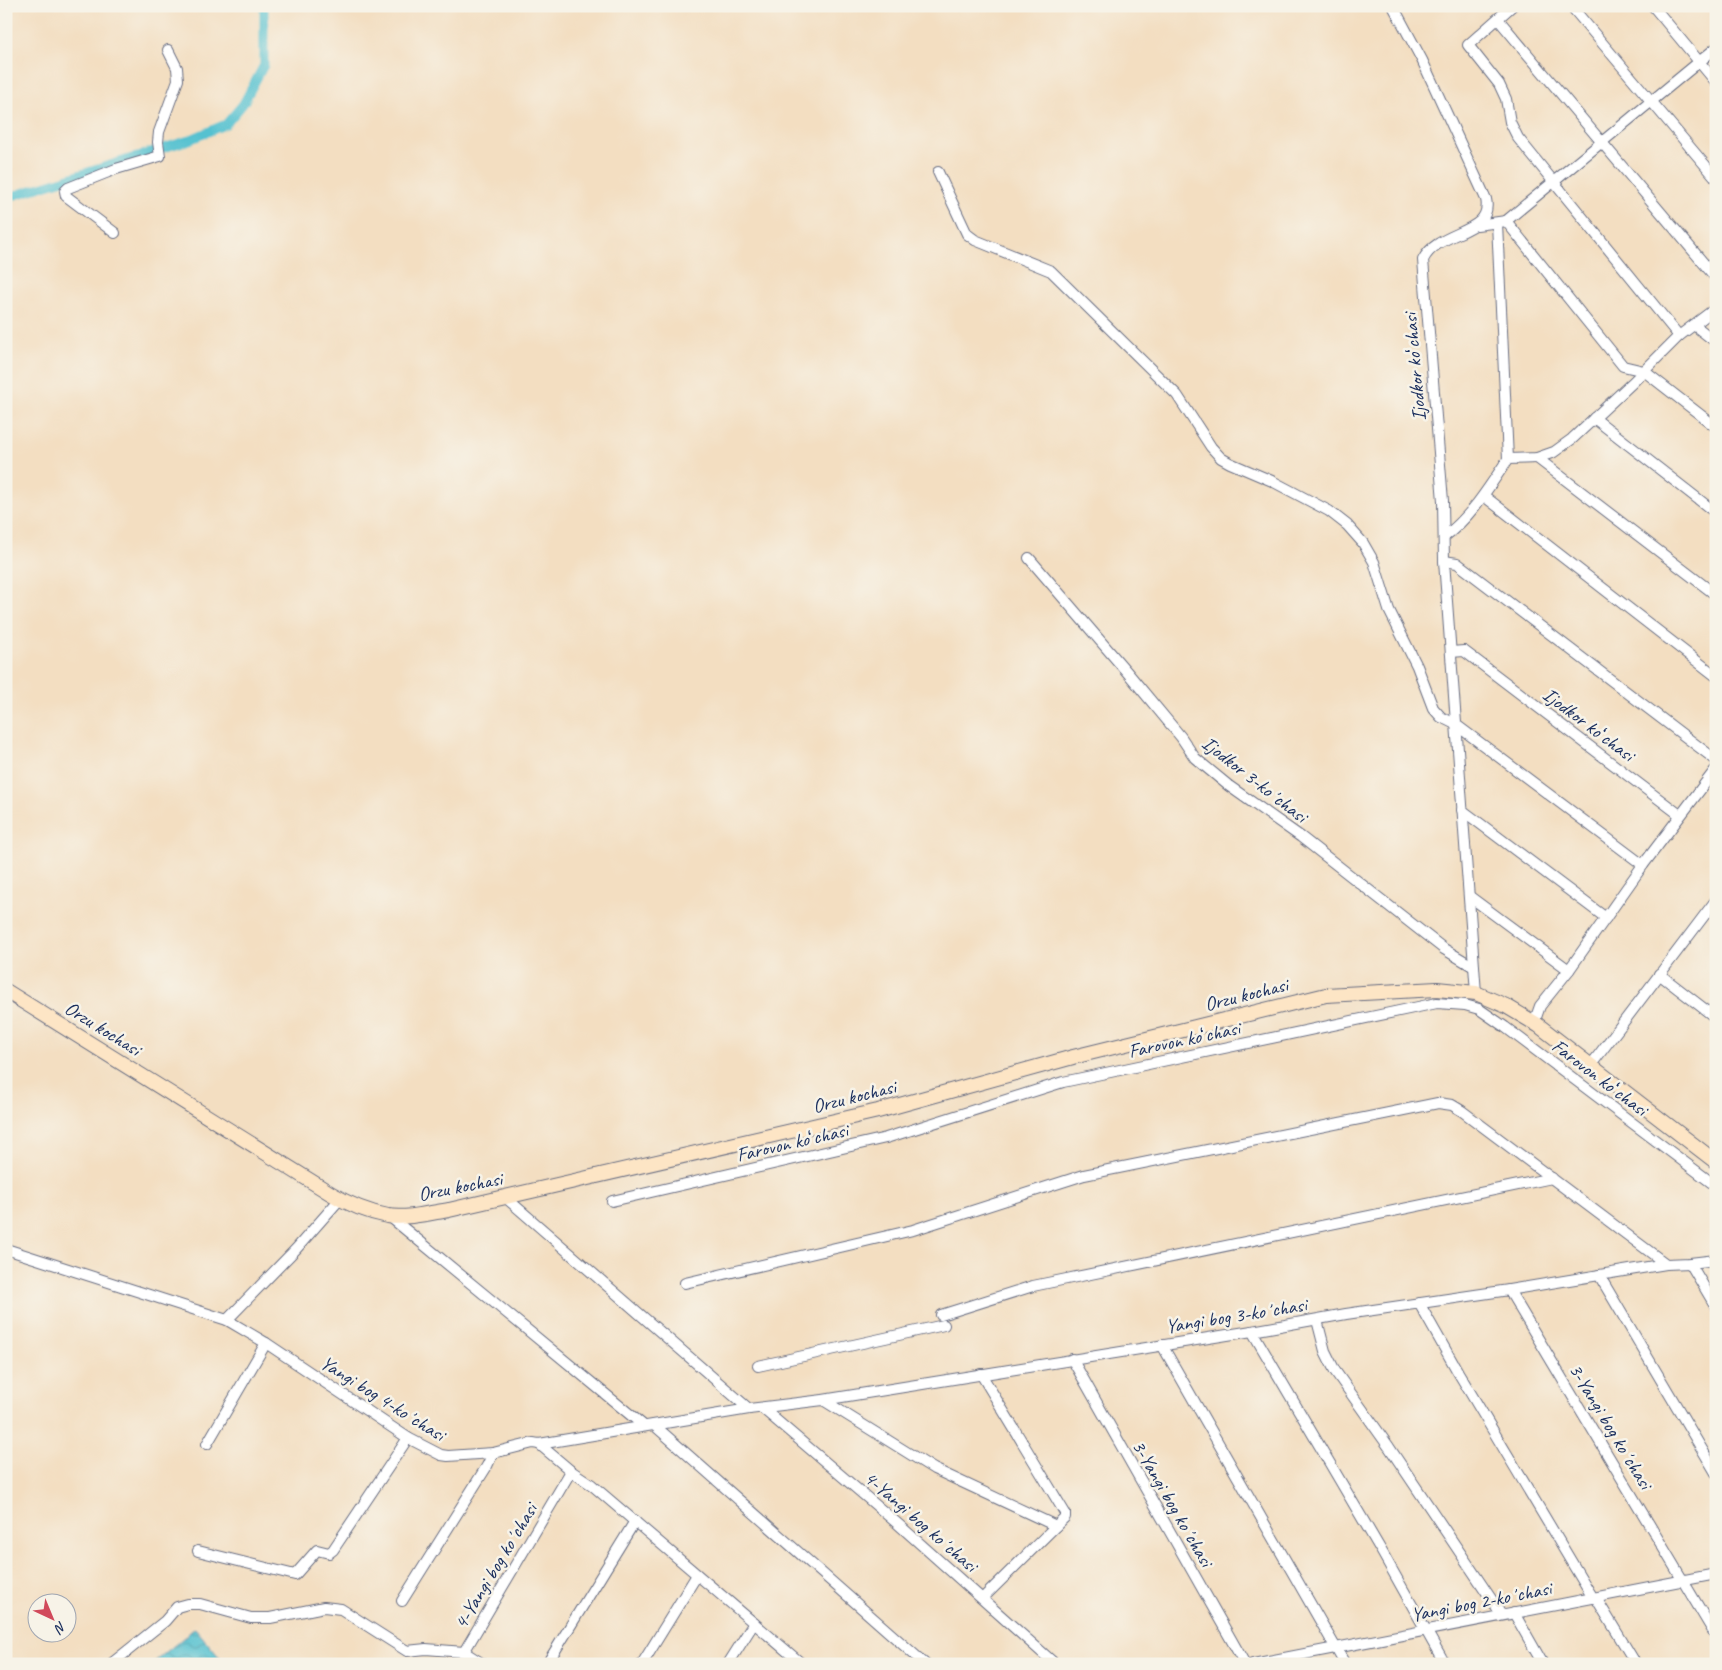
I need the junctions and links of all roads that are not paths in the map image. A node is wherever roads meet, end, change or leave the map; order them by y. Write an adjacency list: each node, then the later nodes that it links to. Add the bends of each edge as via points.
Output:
1 (1393, 6): 16 (street, via 1422,60 1486,199 1488,209)
2 (1512, 6): 5 (street)
3 (1571, 6): 10 (street)
4 (1653, 6): 8 (street)
5 (1498, 19): 11 (street); 14 (street, via 1468,45 1499,84 1518,138)
6 (1716, 48): 8 (street)
7 (168, 50): 17 (street, via 177,68 178,80 159,132 160,156 116,169 65,191 66,196)
8 (1699, 62): 9 (street); 10 (street)
9 (1716, 82)
10 (1650, 102): 11 (street); 13 (street)
11 (1601, 142): 14 (street); 18 (street)
12 (938, 172): 36 (street, via 967,234 1051,271 1177,395 1210,447 1222,458 1329,511 1347,526 1374,562 1390,610 1433,708 1441,717)
13 (1716, 178)
14 (1554, 181): 15 (street); 21 (street)
15 (1501, 222): 16 (street, Ijodkor koʻchasi); 23 (street, via 1623,366); 27 (street)
16 (1477, 225): 30 (street, Ijodkor koʻchasi, via 1436,244 1423,260)
17 (115, 233)
18 (1716, 278)
19 (1716, 308): 20 (street)
20 (1694, 325): 21 (street); 22 (street)
21 (1679, 336): 23 (street)
22 (1716, 342)
23 (1644, 371): 24 (street); 25 (street)
24 (1594, 418): 26 (street, via 1554,452); 29 (street)
25 (1716, 427)
26 (1537, 458): 27 (street); 33 (street)
27 (1508, 459): 28 (street)
28 (1484, 496): 30 (street); 35 (street)
29 (1716, 512)
30 (1444, 537): 32 (street, Ijodkor koʻchasi)
31 (1029, 558): 45 (street, Ijodkor 3-koʼchasi, via 1128,672 1195,758 1444,949)
32 (1444, 561): 34 (street, Ijodkor koʻchasi); 37 (street, via 1457,563)
33 (1716, 595)
34 (1451, 652): 36 (street, Ijodkor koʻchasi); 40 (street, Ijodkor koʻchasi, via 1464,651)
35 (1716, 676)
36 (1455, 724): 39 (street, Ijodkor koʻchasi); 41 (street)
37 (1716, 760)
38 (1716, 769): 40 (street)
39 (1462, 810): 42 (street, Ijodkor koʻchasi); 44 (street)
40 (1680, 815): 41 (street)
41 (1643, 865): 44 (street)
42 (1469, 896): 45 (street, Ijodkor koʻchasi); 46 (street)
43 (1715, 902): 47 (street)
44 (1606, 918): 46 (street)
45 (1474, 967): 49 (street, Ijodkor koʻchasi)
46 (1569, 970): 51 (street, via 1540,1006)
47 (1659, 974): 50 (street); 52 (street)
48 (6, 991): 57 (main road, Orzu kochasi)
49 (1476, 993): 51 (main road, Orzu kochasi); 56 (main road, Orzu kochasi, via 1437,989 1326,995 1073,1057 878,1111)
50 (1716, 1018)
51 (1534, 1023): 52 (main road, Orzu kochasi)
52 (1590, 1065): 53 (main road, Orzu kochasi)
53 (1716, 1162)
54 (1552, 1178): 63 (street); 65 (street, via 1462,1111 1452,1105 1438,1103 1084,1175 913,1230); 75 (street, via 1033,1286 943,1320)
55 (1716, 1186): 58 (street, Farovon koʻchasi, via 1479,1009 1437,1003 1063,1082 886,1138)
56 (505, 1198): 59 (main road, Orzu kochasi, via 442,1211); 79 (street)
57 (340, 1199): 59 (main road, Orzu kochasi, via 364,1210); 69 (street)
58 (612, 1201)
59 (389, 1216): 80 (street)
60 (6, 1249): 69 (street, Yangi bog 4-koʼchasi)
61 (1716, 1260): 62 (street, Yangi bog 3-koʼchasi)
62 (1690, 1263): 63 (street, Yangi bog 3-koʼchasi); 68 (street)
63 (1666, 1264): 64 (street, Yangi bog 3-koʼchasi)
64 (1599, 1274): 66 (street, Yangi bog 3-koʼchasi); 86 (street)
65 (685, 1283)
66 (1509, 1290): 67 (street, Yangi bog 3-koʼchasi); 92 (street, 3-Yangi bog koʼchasi)
67 (1419, 1303): 70 (street, Yangi bog 3-koʼchasi); 94 (street)
68 (1716, 1307)
69 (227, 1320): 72 (street, Yangi bog 4-koʼchasi)
70 (1316, 1320): 71 (street, Yangi bog 3-koʼchasi); 97 (street, via 1335,1371)
71 (1252, 1331): 73 (street, Yangi bog 3-koʼchasi); 99 (street)
72 (266, 1343): 81 (street, Yangi bog 4-koʼchasi); 82 (street)
73 (1162, 1345): 74 (street, Yangi bog 3-koʼchasi); 101 (street)
74 (1072, 1359): 76 (street, Yangi bog 3-koʼchasi); 111 (street, 3-Yangi bog koʼchasi)
75 (758, 1366)
76 (981, 1374): 77 (street, Yangi bog 3-koʼchasi); 88 (street, via 1065,1513)
77 (823, 1400): 78 (street, Yangi bog 3-koʼchasi); 88 (street, via 918,1460)
78 (762, 1408): 79 (street, Yangi bog 4-koʼchasi); 93 (street, 4-Yangi bog koʼchasi)
79 (749, 1409): 80 (street, Yangi bog 4-koʼchasi)
80 (649, 1426): 83 (street, Yangi bog 4-koʼchasi); 109 (street)
81 (408, 1438): 84 (street, Yangi bog 4-koʼchasi, via 440,1456); 89 (street, via 333,1550 329,1553 317,1550 295,1575)
82 (207, 1444)
83 (539, 1444): 84 (street, Yangi bog 4-koʼchasi); 85 (street)
84 (493, 1453): 95 (street)
85 (571, 1471): 87 (street); 102 (street, 4-Yangi bog koʼchasi)
86 (1716, 1473)
87 (635, 1521): 91 (street); 103 (street)
88 (1056, 1526): 93 (street)
89 (198, 1552)
90 (1716, 1574): 92 (street, Yangi bog 2-koʼchasi)
91 (697, 1575): 98 (street); 106 (street)
92 (1683, 1580): 94 (street, Yangi bog 2-koʼchasi); 100 (street, 3-Yangi bog koʼchasi)
93 (983, 1598): 110 (street, 4-Yangi bog koʼchasi)
94 (1595, 1598): 96 (street, Yangi bog 2-koʼchasi); 116 (street)
95 (402, 1601)
96 (1514, 1613): 97 (street, Yangi bog 2-koʼchasi); 115 (street)
97 (1502, 1615): 99 (street, Yangi bog 2-koʼchasi)
98 (754, 1623): 107 (street); 108 (street)
99 (1425, 1630): 101 (street, Yangi bog 2-koʼchasi); 114 (street)
100 (1716, 1636)
101 (1336, 1647): 112 (street, Yangi bog 2-koʼchasi); 113 (street)
102 (464, 1652): 104 (street, via 408,1651 340,1609 324,1608 270,1618 251,1618 188,1604 177,1607 165,1621); 105 (street)
103 (550, 1659)
104 (111, 1664)
105 (484, 1664)
106 (642, 1664)
107 (728, 1664)
108 (802, 1664)
109 (925, 1664)
110 (1055, 1664)
111 (1245, 1664)
112 (1253, 1664)
113 (1345, 1664)
114 (1445, 1664)
115 (1543, 1664)
116 (1636, 1664)

